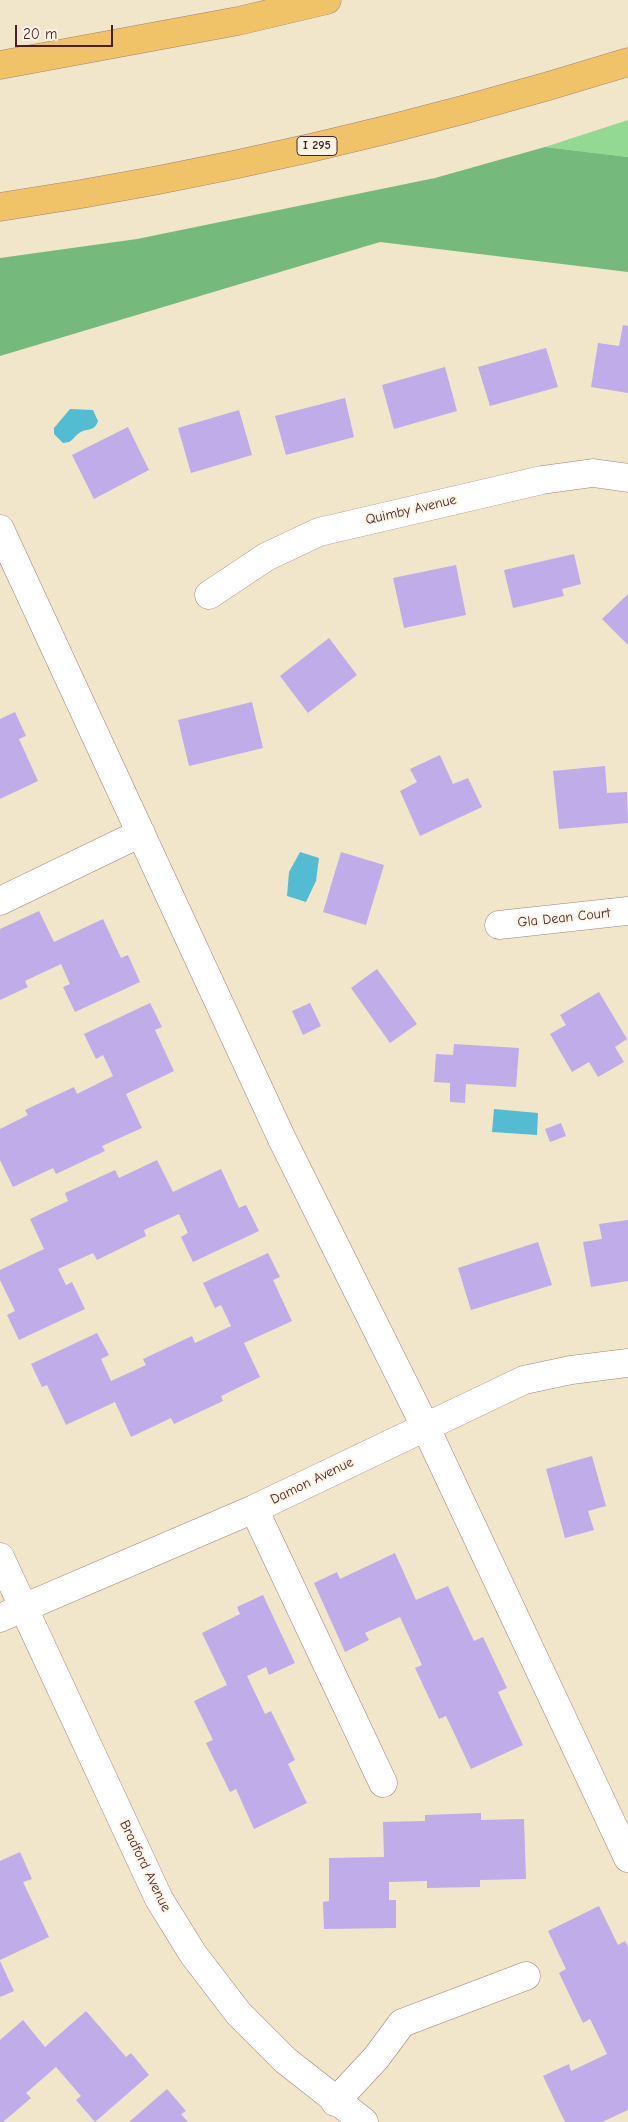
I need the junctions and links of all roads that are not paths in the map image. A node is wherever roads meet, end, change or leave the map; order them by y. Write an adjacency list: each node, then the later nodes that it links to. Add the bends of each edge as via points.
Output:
1 (328, 0): 3 (highway, via 238,21)
2 (628, 62): 4 (highway, I 295, via 399,128 202,173)
3 (0, 65)
4 (0, 207)
5 (628, 478): 7 (street, Quimby Avenue, via 593,473 542,480 319,532 266,557)
6 (0, 529): 8 (street)
7 (209, 595)
8 (141, 833): 9 (street); 13 (street, via 282,1139)
9 (0, 901)
10 (628, 911): 11 (street, Gla Dean Court)
11 (499, 925)
12 (628, 1363): 13 (street, Damon Avenue, via 524,1380)
13 (425, 1426): 14 (street, Damon Avenue); 18 (street)
14 (254, 1509): 16 (street, Damon Avenue); 17 (street)
15 (0, 1557): 16 (street, Bradford Avenue)
16 (12, 1612): 20 (street, Bradford Avenue, via 159,1898 193,1954 246,2020 285,2060)
17 (383, 1784)
18 (628, 1858)
19 (526, 1976): 20 (street, via 402,2023 376,2058)
20 (335, 2102): 21 (street, Bradford Avenue)
21 (364, 2122)

